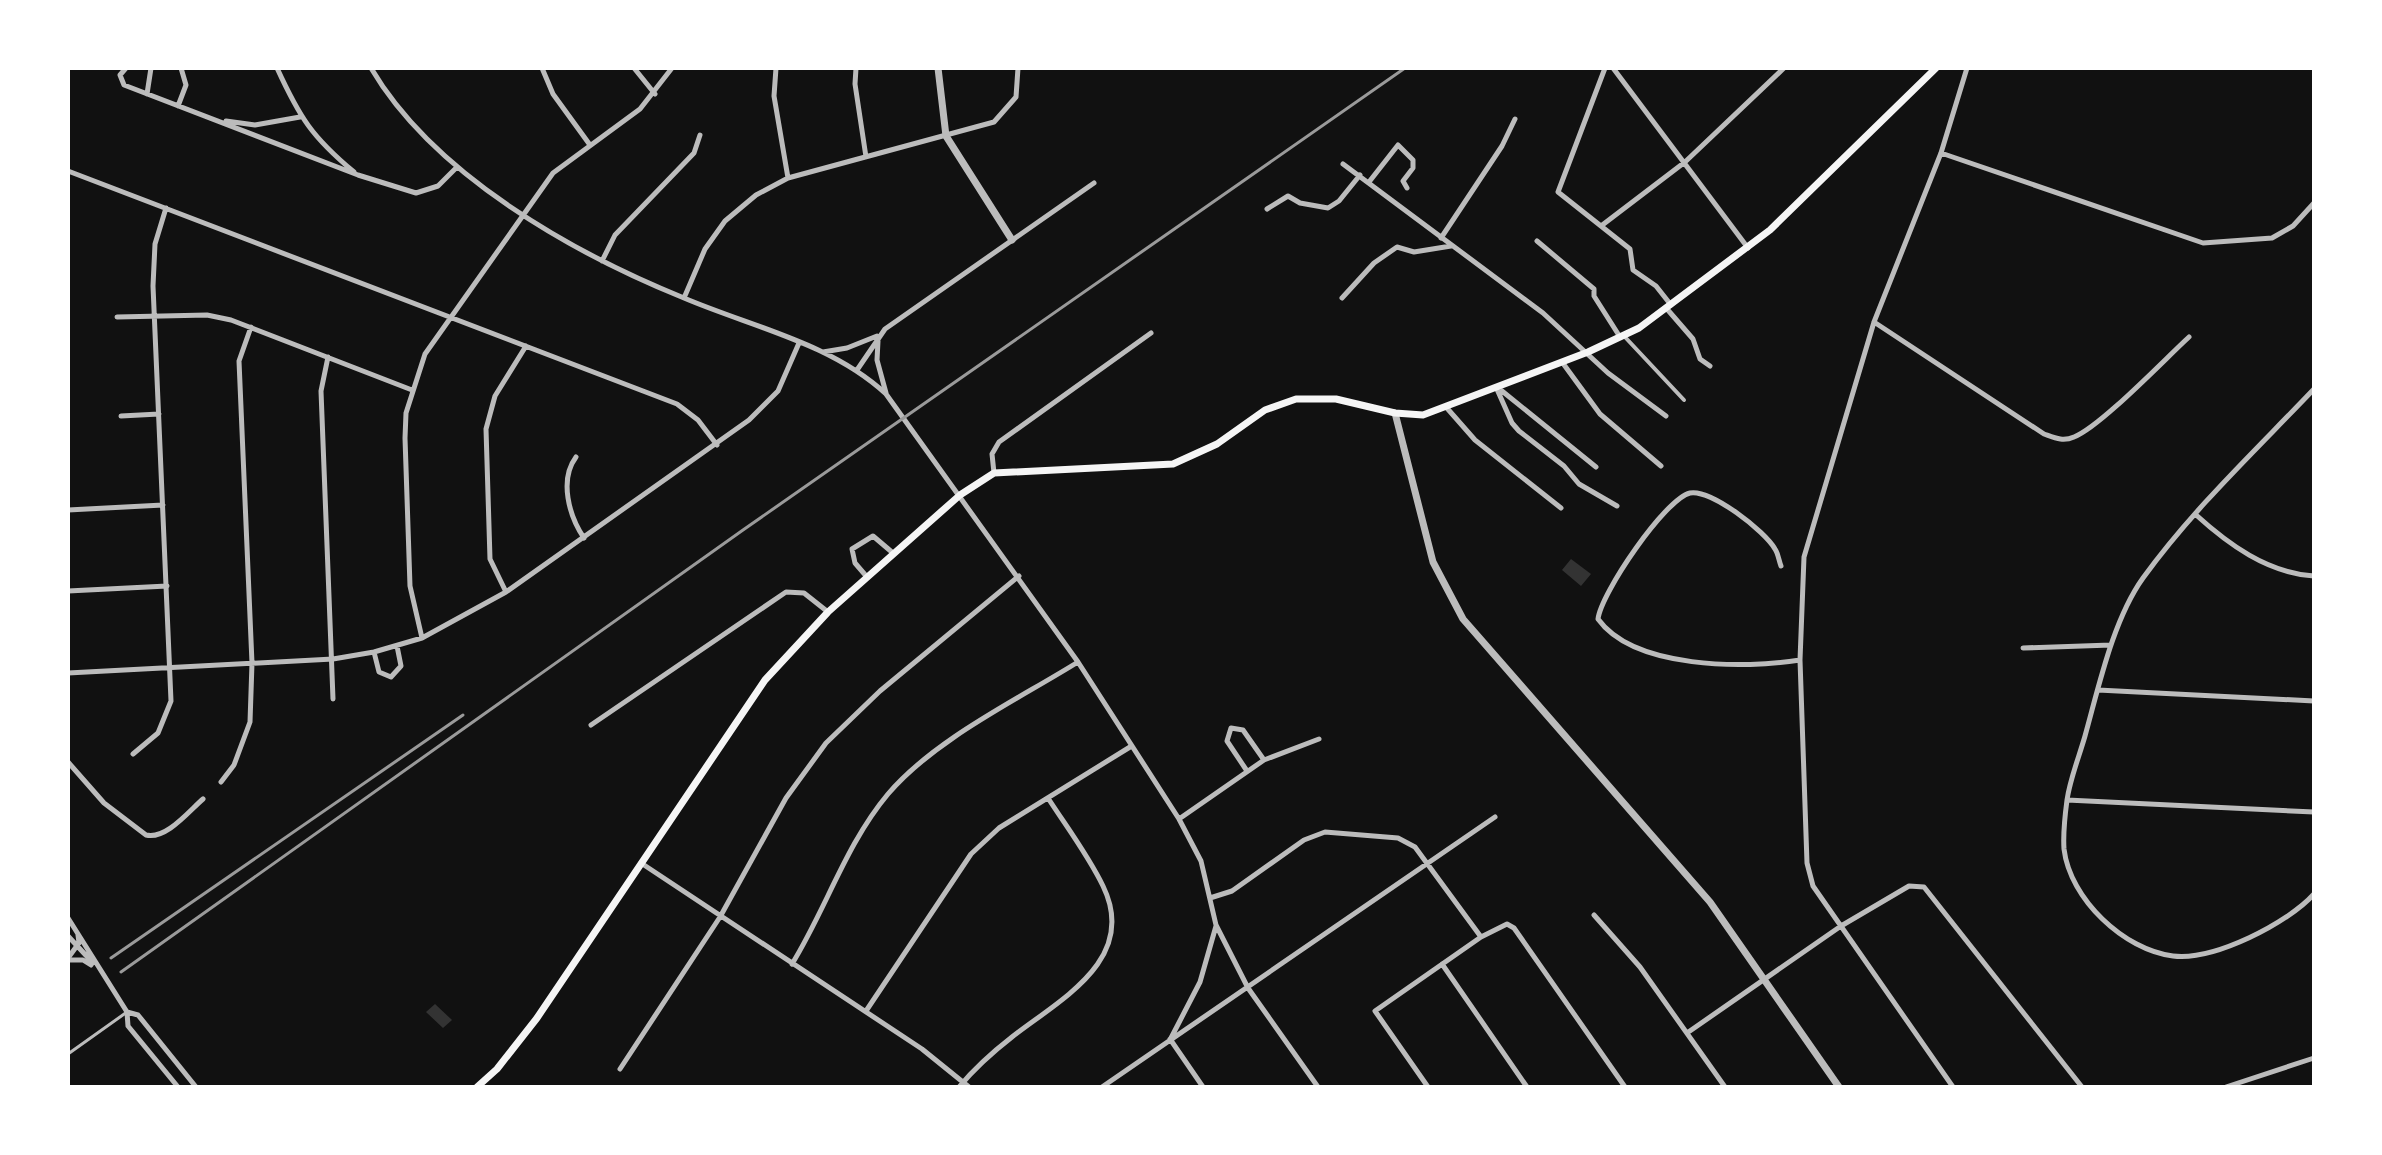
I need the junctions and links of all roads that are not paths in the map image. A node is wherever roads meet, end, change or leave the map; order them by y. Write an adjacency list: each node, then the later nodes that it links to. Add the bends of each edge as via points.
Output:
1 (126, 68): 18 (street, via 120,75 124,85)
2 (151, 68): 18 (street)
3 (181, 68): 20 (street, via 186,85)
4 (277, 68): 21 (street)
5 (371, 68): 31 (street)
6 (542, 68): 26 (street, via 553,94)
7 (634, 68): 19 (street)
8 (672, 68): 19 (street)
9 (776, 68): 35 (street, via 774,96)
10 (856, 68): 28 (street)
11 (938, 68): 25 (street)
12 (1018, 68): 25 (street, via 1016,97 1004,114)
13 (1605, 68): 43 (street, via 1558,192)
14 (1613, 68): 29 (street)
15 (1784, 68): 29 (street)
16 (1936, 68): 48 (main road)
17 (1967, 68): 27 (street)
18 (147, 94): 20 (street)
19 (655, 94): 26 (street)
20 (178, 106): 22 (street)
21 (300, 117): 22 (street, via 255,125); 33 (street, via 322,145)
22 (210, 118): 33 (street)
23 (1515, 119): 44 (street)
24 (700, 135): 49 (street, via 694,153 624,224)
25 (946, 136): 28 (street); 45 (street)
26 (590, 145): 42 (street, via 553,173)
27 (1941, 153): 39 (street, via 2203,243 2272,238 2293,226); 56 (street)
28 (866, 157): 35 (street)
29 (1685, 162): 43 (street); 48 (street)
30 (1343, 164): 34 (street)
31 (457, 167): 33 (street, via 438,186 416,193); 42 (street)
32 (68, 171): 40 (street)
33 (358, 175)
34 (1360, 175): 36 (street); 41 (street, via 1328,208 1288,196)
35 (788, 178): 50 (street, via 725,221 705,249)
36 (1369, 182): 38 (street, via 1400,146 1414,164 1403,181); 44 (street)
37 (1094, 183): 45 (street)
38 (1407, 188)
39 (2314, 203)
40 (166, 208): 53 (street, via 155,244); 55 (street)
41 (1267, 209)
42 (522, 214): 49 (street); 55 (street)
43 (1601, 226): 52 (street, via 1630,249 1633,270 1656,286)
44 (1441, 238): 47 (street)
45 (1012, 240): 58 (street)
46 (1537, 241): 61 (street, via 1594,289)
47 (1452, 246): 51 (street, via 1414,252 1397,247); 66 (street)
48 (1748, 248): 52 (main road)
49 (602, 261): 50 (street)
50 (684, 298): 63 (street)
51 (1342, 298)
52 (1670, 307): 61 (main road); 69 (street, via 1700,359)
53 (155, 316): 54 (street); 57 (street, via 207,315); 78 (street)
54 (117, 317)
55 (450, 317): 64 (street); 73 (street, via 425,354)
56 (1874, 322): 62 (street, via 2061,440 2076,437 2094,423); 108 (street, via 1804,557)
57 (251, 327): 67 (street); 110 (street, via 239,361)
58 (885, 329): 60 (street); 74 (street, via 876,352)
59 (1151, 333): 85 (street, via 999,442 992,454)
60 (878, 335): 65 (street); 70 (street)
61 (1622, 337): 66 (main road); 75 (street)
62 (2189, 337)
63 (799, 343): 65 (street); 81 (street, via 769,403)
64 (526, 346): 81 (street, via 677,404); 100 (street, via 495,396 486,429 490,559)
65 (823, 352): 70 (street)
66 (1588, 352): 68 (main road); 80 (street)
67 (328, 357): 73 (street); 107 (street, via 321,391)
68 (1561, 361): 71 (main road); 83 (street, via 1600,414)
69 (1710, 366)
70 (857, 370): 74 (street)
71 (1495, 386): 76 (main road); 84 (street); 88 (street, via 1512,423 1579,484)
72 (2314, 389): 91 (street)
73 (412, 390): 102 (street, via 405,438 410,586)
74 (886, 394): 86 (street)
75 (1684, 400)
76 (1446, 407): 77 (main road, via 1423,415); 89 (street, via 1475,440)
77 (1395, 413): 85 (main road, via 1336,399 1296,399 1265,410 1217,444 1173,464); 148 (street, via 1433,562 1463,619 1710,902)
78 (159, 414): 79 (street); 87 (street)
79 (121, 416)
80 (1666, 416)
81 (717, 445): 92 (street)
82 (576, 457): 92 (street, via 568,474 570,513)
83 (1661, 466)
84 (1596, 467)
85 (994, 473): 86 (main road)
86 (960, 495): 93 (main road); 95 (street)
87 (163, 505): 90 (street); 98 (street)
88 (1617, 506)
89 (1561, 508)
90 (68, 510)
91 (2195, 514): 96 (street, via 2228,544 2274,567); 103 (street, via 2141,580)
92 (584, 538): 100 (street)
93 (893, 553): 97 (main road); 97 (street, via 873,536 852,549)
94 (1781, 566): 108 (street, via 1775,548 1734,511 1709,495 1690,493 1622,565 1599,606 1598,619 1607,632 1664,658 1761,667)
95 (1019, 576): 109 (street); 135 (street, via 826,743 786,798)
96 (2314, 576)
97 (867, 577): 101 (main road)
98 (167, 586): 99 (street); 111 (street)
99 (68, 591)
100 (506, 592): 102 (street)
101 (828, 612): 116 (street, via 804,593 786,592); 130 (main road, via 765,680)
102 (422, 638): 104 (street)
103 (2111, 645): 105 (street); 113 (street)
104 (397, 646): 106 (street); 106 (street, via 401,666 391,677 379,672)
105 (2023, 648)
106 (374, 652): 107 (street)
107 (333, 659): 110 (street); 114 (street)
108 (1800, 660): 138 (street, via 1807,863 1813,886)
109 (1078, 662): 118 (street); 145 (street, via 946,744 889,793 855,842 818,923)
110 (252, 663): 111 (street); 123 (street, via 250,722 234,765)
111 (171, 667): 112 (street); 119 (street, via 165,723)
112 (68, 673)
113 (2098, 690): 115 (street); 126 (street)
114 (333, 699)
115 (2314, 701)
116 (591, 725)
117 (1319, 739): 120 (street)
118 (1130, 747): 124 (street); 129 (street)
119 (133, 754)
120 (1264, 760): 122 (street); 122 (street, via 1243,730 1231,728 1227,741)
121 (68, 762): 125 (street, via 104,803 146,835 163,832)
122 (1247, 771): 129 (street)
123 (221, 782)
124 (1048, 798): 150 (street, via 999,828 971,854); 157 (street, via 1104,888 1111,914 1108,945 1084,985 1010,1038)
125 (203, 799)
126 (2067, 800): 127 (street); 132 (street, via 2064,850 2085,900 2122,939 2174,956 2207,952 2262,932)
127 (2314, 812)
128 (1495, 817): 131 (street)
129 (1179, 819): 133 (street, via 1201,861)
130 (641, 863): 135 (street); 160 (main road, via 529,1029)
131 (1429, 864): 133 (street, via 1415,847 1398,838 1325,832 1304,840 1232,891); 141 (street); 149 (street)
132 (2314, 894)
133 (1210, 898): 137 (street)
134 (1594, 915): 152 (street)
135 (720, 917): 145 (street); 156 (street)
136 (68, 918): 139 (street)
137 (1216, 925): 149 (street); 153 (street, via 1200,982)
138 (1841, 926): 148 (street); 169 (street); 170 (street, via 1909,886 1924,887)
139 (77, 930): 142 (street); 143 (street)
140 (68, 936): 142 (street)
141 (1481, 937): 146 (street); 166 (street, via 1507,924 1519,934)
142 (75, 944): 143 (street); 144 (street); 147 (street)
143 (90, 955): 147 (street)
144 (68, 959): 147 (street)
145 (792, 964): 150 (street)
146 (1442, 964): 164 (street, via 1375,1011); 165 (street)
147 (96, 967): 151 (street)
148 (1764, 979): 152 (street); 168 (street)
149 (1248, 988): 153 (street); 163 (street)
150 (866, 1011): 157 (street)
151 (127, 1012): 154 (lane); 158 (street, via 128,1026); 159 (street, via 138,1015)
152 (1687, 1033): 167 (street)
153 (1170, 1039): 161 (street); 162 (street)
154 (68, 1054)
155 (2314, 1058): 171 (street)
156 (620, 1069)
157 (963, 1085)
158 (178, 1087)
159 (196, 1087)
160 (477, 1087)
161 (1102, 1087)
162 (1203, 1087)
163 (1318, 1087)
164 (1428, 1087)
165 (1527, 1087)
166 (1625, 1087)
167 (1725, 1087)
168 (1839, 1087)
169 (1953, 1087)
170 (2082, 1087)
171 (2226, 1087)

